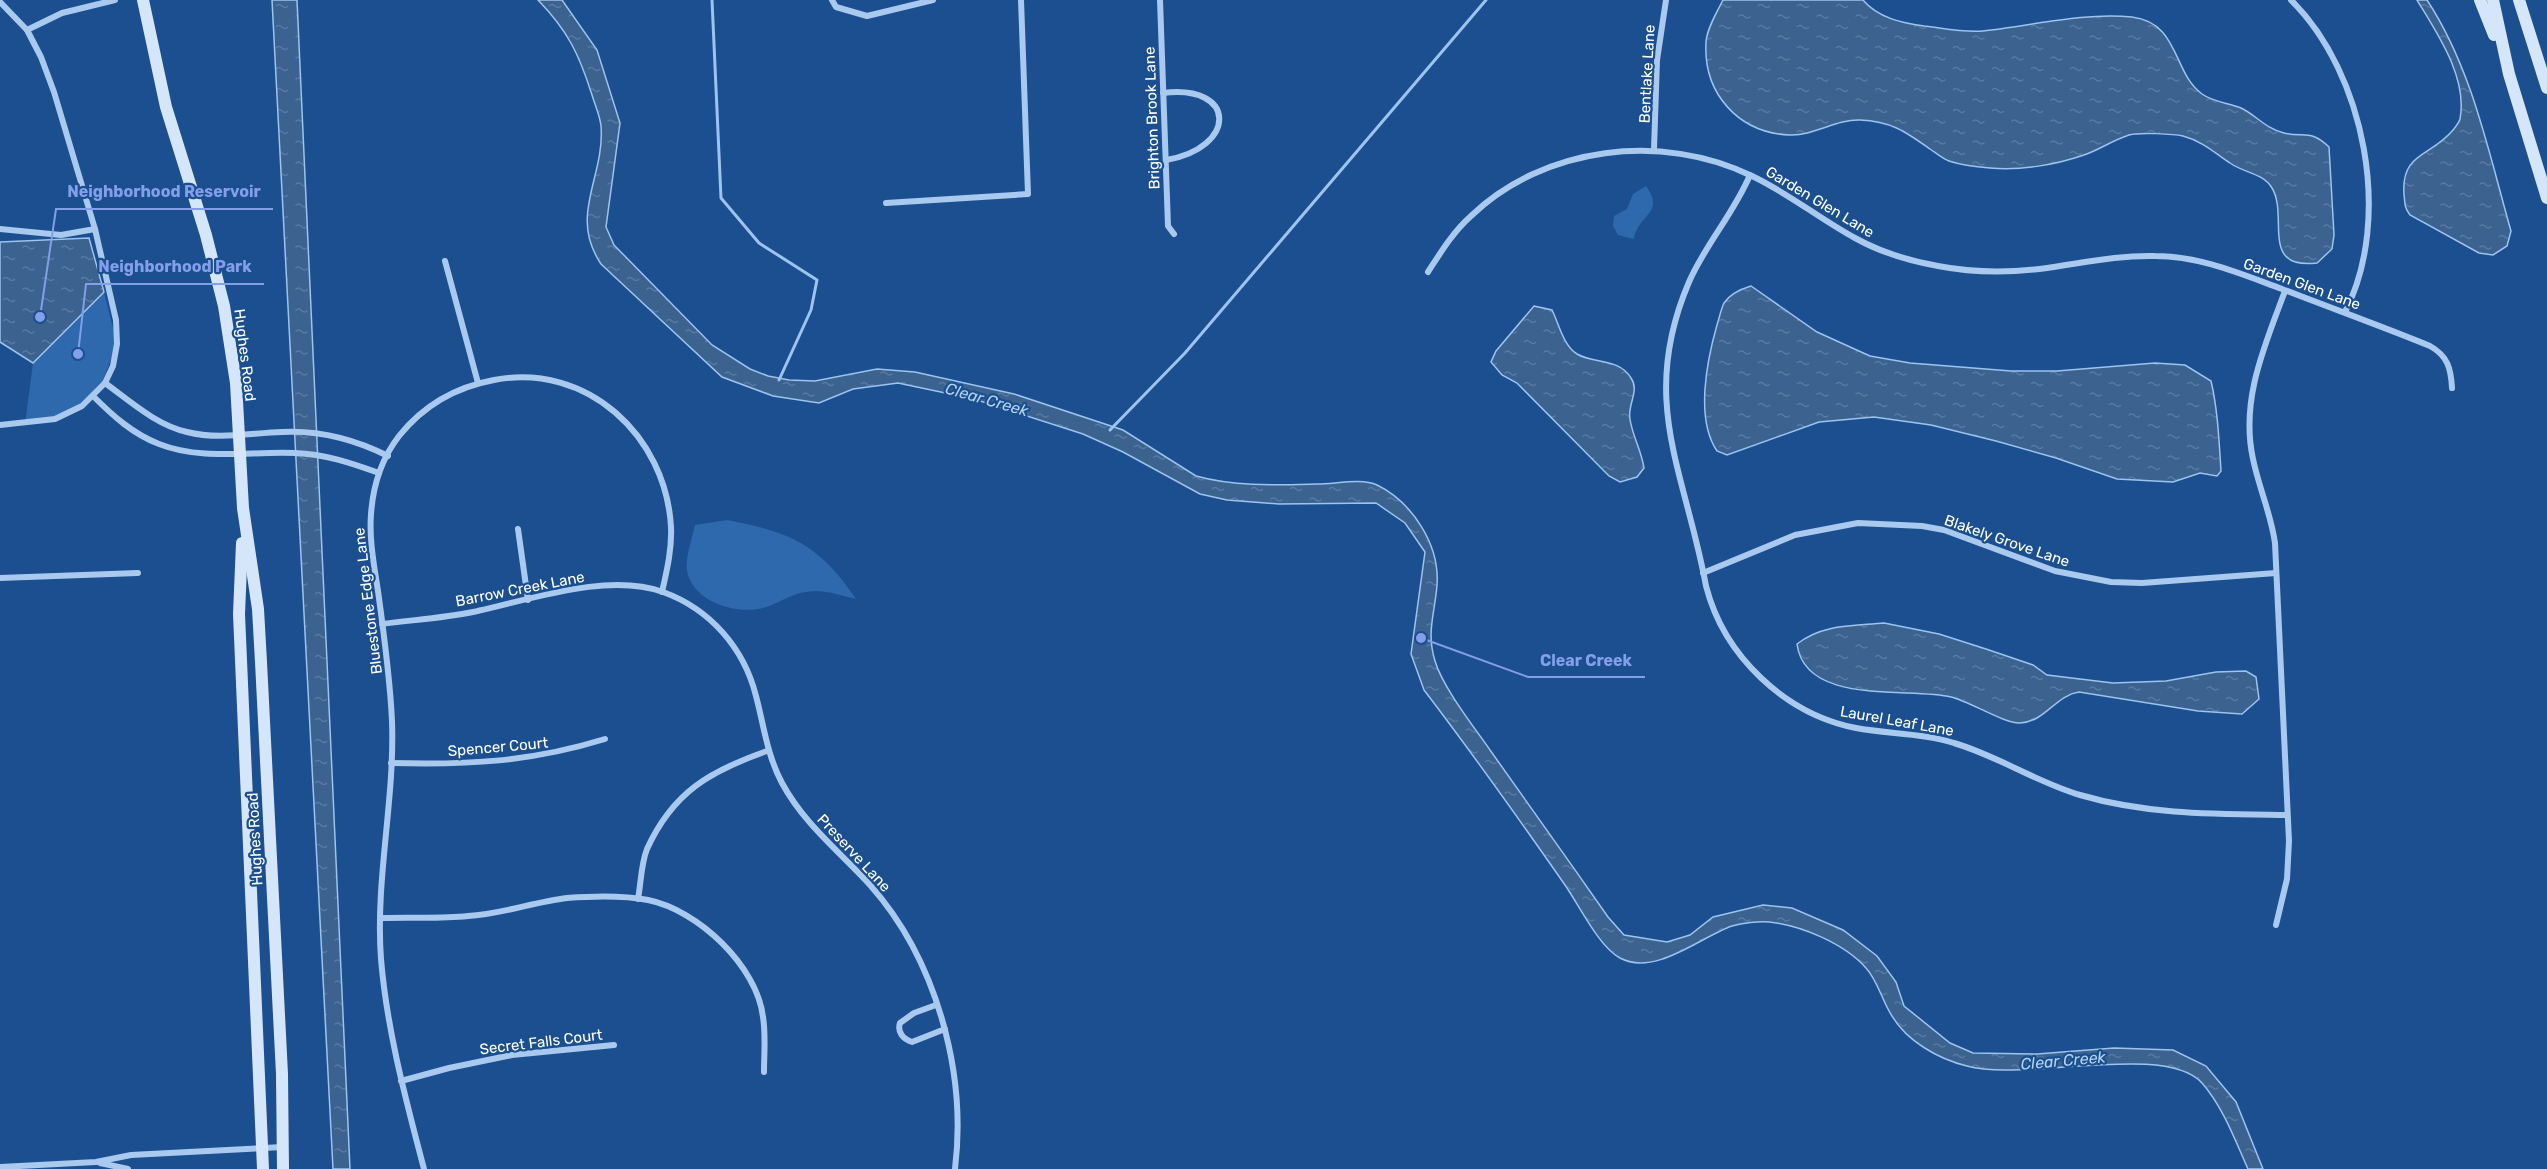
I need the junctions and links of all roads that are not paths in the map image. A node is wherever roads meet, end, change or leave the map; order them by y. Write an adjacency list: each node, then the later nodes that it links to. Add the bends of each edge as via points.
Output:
1 (115, 0): 14 (street, via 62,13)
2 (143, 0): 36 (main road, Hughes Road, via 166,107 224,306 236,383)
3 (832, 0): 4 (street, via 836,7 867,16)
4 (933, 0)
5 (1021, 0): 23 (street, via 1028,195)
6 (1160, 0): 18 (street, Brighton Brook Lane)
7 (1666, 0): 19 (street, Bentlake Lane, via 1657,60)
8 (2291, 0): 30 (street, via 2309,20 2339,74 2364,151 2370,210 2367,238 2356,286)
9 (2480, 0): 16 (main road)
10 (2493, 0): 16 (main road)
11 (2519, 0): 15 (main road)
12 (2526, 0): 15 (main road)
13 (0, 2): 14 (street)
14 (27, 30): 25 (street, via 54,92)
15 (2535, 50): 17 (main road)
16 (2508, 74): 22 (main road)
17 (2547, 88)
18 (1163, 93): 20 (street, Brighton Brook Lane); 20 (street, via 1204,96 1215,105 1219,117 1218,130 1203,146 1183,157)
19 (1653, 149): 21 (street, Garden Glen Lane, via 1702,158); 28 (street, Garden Glen Lane, via 1578,158 1508,188 1471,215)
20 (1166, 160): 26 (street, Brighton Brook Lane, via 1168,226)
21 (1750, 175): 29 (street, Garden Glen Lane, via 1857,239 1936,266 2013,272 2113,257 2156,256 2196,260); 43 (street, Laurel Leaf Lane, via 1690,279 1671,335 1665,373 1669,431)
22 (2547, 198)
23 (886, 203)
24 (0, 229): 25 (street, via 61,235)
25 (95, 229): 31 (street, via 116,320 117,344)
26 (1174, 234)
27 (445, 261): 32 (street)
28 (1428, 272)
29 (2285, 291): 30 (street, Garden Glen Lane); 44 (street, via 2255,373 2249,413 2253,460 2272,524)
30 (2345, 312): 33 (street, Garden Glen Lane, via 2438,350 2449,366)
31 (105, 383): 34 (street); 36 (street, via 168,426 210,436)
32 (478, 383): 38 (street, Bluestone Edge Lane, via 449,394 425,410 399,437); 46 (street, Bluestone Edge Lane, via 514,376 564,383 602,401 632,427 653,459 667,496 671,542)
33 (2452, 388)
34 (93, 396): 35 (street, via 55,419); 37 (street, via 131,430 161,445 209,454)
35 (0, 425)
36 (238, 435): 37 (main road, Hughes Road); 38 (street, via 322,434 350,439)
37 (240, 453): 39 (street, via 306,453 343,460); 40 (main road, Hughes Road)
38 (388, 456): 39 (street, Bluestone Edge Lane)
39 (379, 473): 48 (street, Bluestone Edge Lane, via 373,492 370,534)
40 (243, 508): 61 (main road, Hughes Road, via 258,609 282,1074); 62 (main road, Hughes Road, via 239,614)
41 (518, 529): 47 (street)
42 (138, 573): 45 (street)
43 (1703, 573): 44 (street, Blakely Grove Lane, via 1795,535 1869,523 1944,530 2055,572 2111,582); 52 (street, Laurel Leaf Lane, via 1710,604 1738,652 1778,693 1815,716 1873,731 1952,742 2056,787 2128,807)
44 (2276, 573): 52 (street)
45 (0, 578)
46 (662, 592): 47 (street, Barrow Creek Lane, via 620,584); 50 (street, Preserve Lane, via 696,607 738,650 756,693)
47 (528, 600): 48 (street, Barrow Creek Lane)
48 (382, 624): 51 (street, Bluestone Edge Lane, via 389,676)
49 (605, 739): 51 (street, Spencer Court, via 560,752 505,761 464,765)
50 (767, 751): 53 (street, via 726,765 696,784 668,813 646,851); 56 (street, Preserve Lane, via 797,809 889,908 919,961)
51 (391, 763): 54 (street, Bluestone Edge Lane)
52 (2287, 815): 55 (street, via 2289,862)
53 (638, 899): 54 (street, via 566,898 468,916); 59 (street, via 681,912 717,937 738,960 754,988 763,1016)
54 (382, 918): 60 (street, Bluestone Edge Lane, via 381,957 388,1019)
55 (2276, 925)
56 (936, 1005): 57 (street, Preserve Lane); 57 (street, via 907,1017 900,1023 900,1032 912,1042)
57 (945, 1029): 69 (street, Preserve Lane, via 958,1096)
58 (614, 1046): 60 (street, Secret Falls Court, via 512,1055)
59 (764, 1072)
60 (401, 1081): 68 (street, Bluestone Edge Lane)
61 (282, 1147): 62 (street); 67 (main road, Hughes Road)
62 (262, 1148): 63 (street, via 131,1155); 66 (main road, Hughes Road)
63 (96, 1162): 64 (street); 65 (street)
64 (0, 1167)
65 (128, 1169)
66 (263, 1169)
67 (283, 1169)
68 (424, 1169)
69 (955, 1169)

